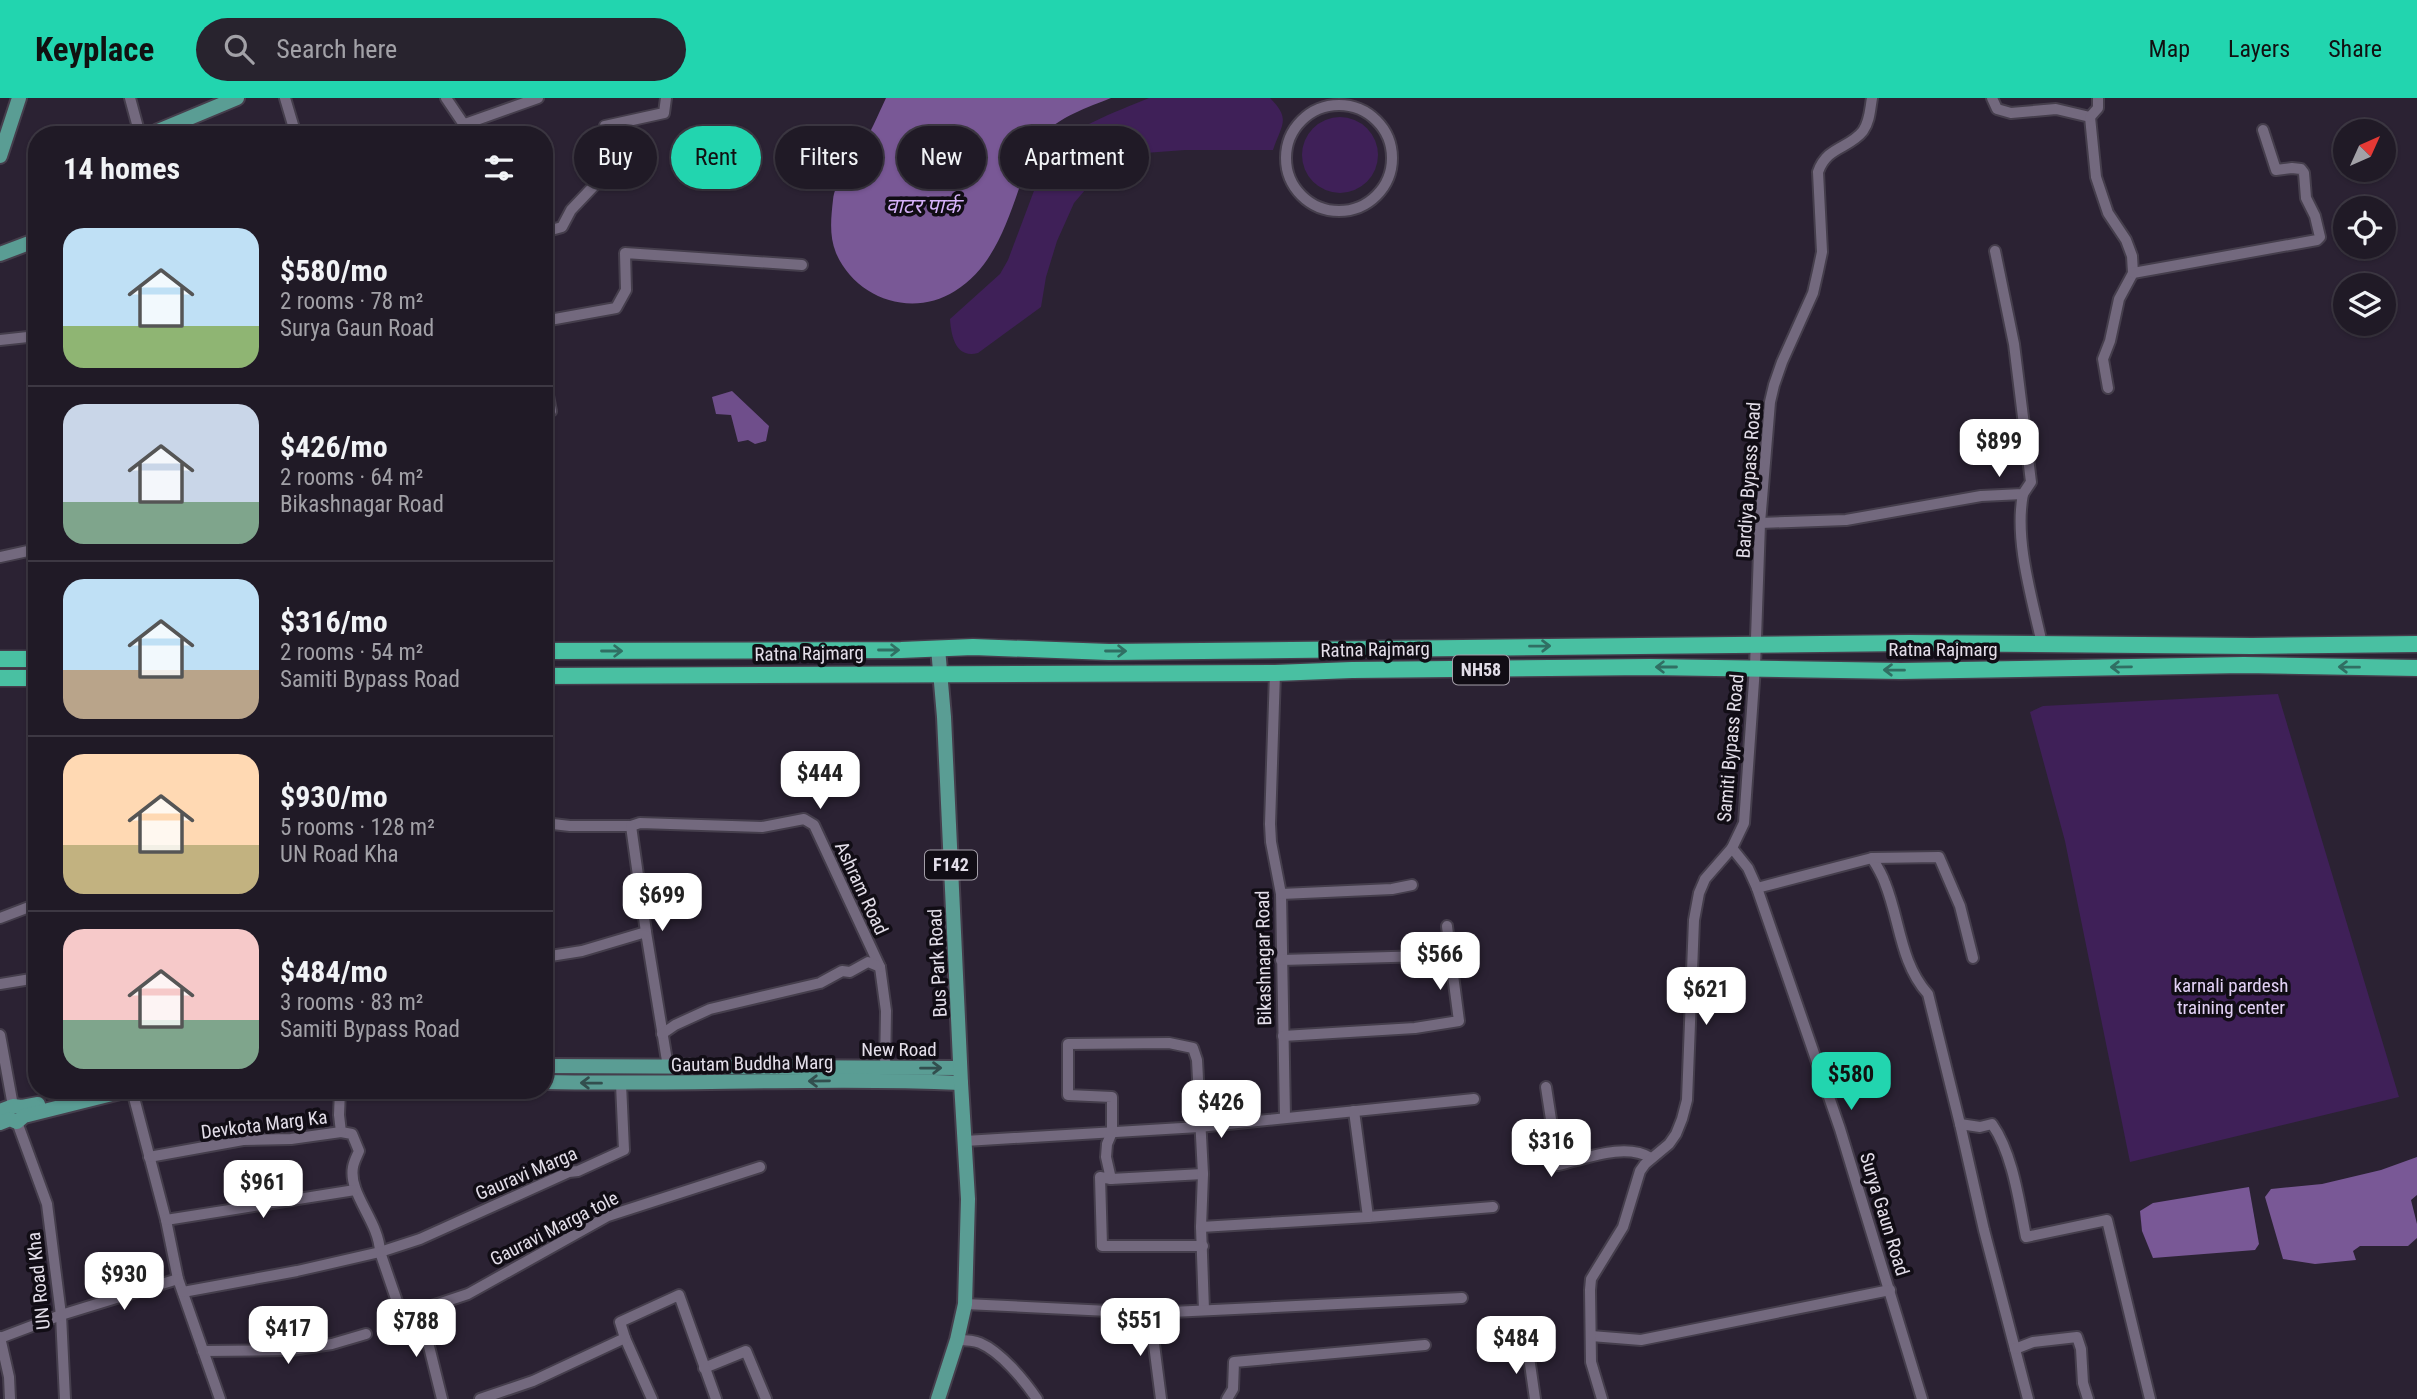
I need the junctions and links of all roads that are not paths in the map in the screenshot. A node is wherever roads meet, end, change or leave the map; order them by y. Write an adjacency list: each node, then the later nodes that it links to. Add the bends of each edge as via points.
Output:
1 (19, 98): 18 (main road)
2 (130, 98): 14 (street)
3 (237, 98): 15 (main road)
4 (285, 98): 16 (street)
5 (446, 98): 13 (street)
6 (538, 98): 13 (street)
7 (666, 98): 19 (street, via 664,113 606,127 609,170 571,210 562,227)
8 (1872, 98): 30 (street, Bardiya Bypass Road, via 1864,130 1826,157 1818,172 1822,252 1813,293 1774,385)
9 (1992, 98): 12 (street, via 1997,109 2011,113 2056,109)
10 (2098, 98): 12 (street)
11 (1350, 102): 11 (street, via 1317,109 1303,118 1289,140 1287,170 1293,186 1321,209 1338,212 1364,205 1384,187 1391,170 1387,136 1378,122)
12 (2091, 117): 24 (street, via 2096,177 2108,213 2126,240)
13 (465, 124)
14 (138, 126)
15 (170, 126)
16 (293, 126)
17 (2263, 130): 24 (street, via 2276,170 2292,168 2304,173 2306,198 2320,237)
18 (0, 156)
19 (553, 230)
20 (28, 243): 22 (main road)
21 (1995, 251): 29 (street, via 2014,344 2031,482)
22 (0, 254)
23 (802, 265): 25 (street, via 625,253 626,290 616,307)
24 (2133, 273): 28 (street, via 2119,299 2103,359)
25 (553, 319)
26 (28, 337): 27 (street)
27 (0, 340)
28 (2108, 388)
29 (2023, 494): 30 (street, via 1981,496 1846,520); 33 (street, via 2019,514)
30 (1760, 523): 35 (street, Bardiya Bypass Road)
31 (28, 551): 32 (street)
32 (0, 557)
33 (2042, 644): 34 (highway, Ratna Rajmarg / NH58); 35 (highway, Ratna Rajmarg / NH58)
34 (2417, 644)
35 (1756, 645): 37 (highway, Ratna Rajmarg / NH58, one-way to 35); 41 (street, Samiti Bypass Road)
36 (938, 648): 37 (highway, Ratna Rajmarg / NH58, one-way to 37, via 1109,652); 38 (highway, Ratna Rajmarg / NH58, one-way to 36); 45 (main road, Bus Park Road / F142)
37 (1350, 649): 43 (highway)
38 (553, 651)
39 (0, 659): 40 (highway)
40 (28, 659)
41 (1755, 667): 42 (highway, Ratna Rajmarg / NH58, one-way to 41, via 2244,665 1901,671); 43 (highway, Ratna Rajmarg / NH58, one-way to 43); 51 (street, Samiti Bypass Road, via 1744,823)
42 (2417, 668)
43 (1352, 670): 44 (highway, Ratna Rajmarg / NH58)
44 (1275, 673): 45 (highway, Ratna Rajmarg / NH58); 55 (street, Bikashnagar Road, via 1270,824)
45 (941, 674): 46 (highway, Ratna Rajmarg / NH58); 73 (main road, Bus Park Road / F142)
46 (553, 676)
47 (0, 678): 48 (highway)
48 (28, 678)
49 (553, 823): 50 (street, Ashram Road)
50 (631, 826): 59 (street); 64 (street, Ashram Road, via 762,827 804,819 814,825)
51 (1732, 848): 54 (street, Surya Gaun Road); 91 (street, Samiti Bypass Road, via 1699,893 1687,1100 1669,1144)
52 (1872, 858): 54 (street); 62 (street, via 1939,857 1961,906); 85 (street, via 1885,883 1908,962 1928,994)
53 (1412, 885): 55 (street)
54 (1757, 888): 103 (street, Surya Gaun Road)
55 (1281, 894): 63 (street, Bikashnagar Road)
56 (28, 907): 57 (street)
57 (0, 918)
58 (1447, 926): 60 (street)
59 (646, 932): 61 (street); 67 (street)
60 (1450, 953): 63 (street); 69 (street, via 1459,1021)
61 (553, 956)
62 (1973, 958)
63 (1281, 960): 69 (street, Bikashnagar Road)
64 (880, 967): 67 (street, via 868,962 820,983 719,1006); 72 (street, Ashram Road, via 886,1010)
65 (28, 979): 66 (street)
66 (0, 984)
67 (662, 1034): 71 (street)
68 (0, 1035): 83 (street, UN Road Kha)
69 (1283, 1036): 84 (street, Bikashnagar Road)
70 (553, 1066): 71 (main road, New Road)
71 (668, 1066): 72 (main road, New Road)
72 (885, 1069): 73 (main road, New Road, one-way to 73)
73 (960, 1076): 75 (main road, Gautam Buddha Marg, one-way to 75); 89 (main road, Bus Park Road)
74 (553, 1082): 75 (main road, Gautam Buddha Marg, one-way to 74)
75 (621, 1084): 101 (street, Gauravi Marga, via 624,1150)
76 (1546, 1087): 91 (street, via 1558,1165 1622,1151)
77 (58, 1099): 83 (main road)
78 (86, 1099): 83 (main road)
79 (133, 1099): 90 (street)
80 (340, 1099): 87 (street)
81 (1474, 1099): 82 (street)
82 (1354, 1111): 84 (street); 97 (street)
83 (12, 1114): 110 (street, UN Road Kha, via 47,1204)
84 (1285, 1117): 86 (street)
85 (1960, 1124): 117 (street); 138 (street, via 1992,1125 1997,1133 2015,1182 2026,1237 2107,1220)
86 (1199, 1127): 88 (street); 88 (street, via 1193,1048 1170,1043 1068,1044 1068,1095 1112,1097); 93 (street)
87 (341, 1132): 90 (street, Devkota Marg Ka, via 243,1140); 95 (street, via 352,1134 359,1150 353,1168)
88 (1112, 1132): 89 (street); 94 (street, via 1106,1157)
89 (965, 1141): 106 (main road, Bus Park Road)
90 (149, 1157): 98 (street)
91 (1651, 1158): 112 (street, Samiti Bypass Road, via 1640,1171 1623,1227 1591,1279)
92 (760, 1167): 107 (street, Gauravi Marga tole, via 608,1216 468,1294)
93 (1203, 1174): 94 (street); 99 (street)
94 (1111, 1179): 100 (street, via 1100,1177 1102,1246)
95 (355, 1190): 98 (street); 101 (street, via 370,1215)
96 (1493, 1206): 97 (street)
97 (1368, 1217): 99 (street)
98 (166, 1220): 102 (street)
99 (1202, 1227): 100 (street)
100 (1203, 1246): 108 (street)
101 (380, 1252): 104 (street); 107 (street, via 402,1316)
102 (178, 1279): 104 (street); 110 (street)
103 (1890, 1290): 112 (street, via 1642,1339); 135 (street, Surya Gaun Road)
104 (183, 1292): 119 (street)
105 (1462, 1298): 108 (street)
106 (965, 1304): 109 (street); 115 (main road, Bus Park Road)
107 (419, 1310): 124 (street)
108 (1204, 1310): 109 (street)
109 (1150, 1312): 131 (street)
110 (61, 1315): 113 (street); 122 (street, UN Road Kha)
111 (366, 1334): 119 (street, via 291,1350)
112 (1591, 1336): 134 (street, Samiti Bypass Road, via 1591,1362)
113 (0, 1338): 121 (street)
114 (625, 1338): 120 (street, via 621,1322 679,1295); 125 (street, via 533,1381); 126 (street)
115 (957, 1340): 129 (main road, Bus Park Road); 130 (street, via 978,1342 994,1353)
116 (1426, 1345): 132 (street, via 1234,1362 1233,1389)
117 (2015, 1349): 136 (street); 137 (street, via 2077,1336)
118 (1528, 1350): 133 (street)
119 (203, 1351): 123 (street)
120 (705, 1368): 127 (street); 128 (street, via 746,1351)
121 (10, 1399)
122 (65, 1399)
123 (220, 1399)
124 (442, 1399)
125 (480, 1399)
126 (652, 1399)
127 (716, 1399)
128 (766, 1399)
129 (938, 1399)
130 (1037, 1399)
131 (1161, 1399)
132 (1227, 1399)
133 (1535, 1399)
134 (1602, 1399)
135 (1922, 1399)
136 (2028, 1399)
137 (2088, 1399)
138 (2150, 1399)

